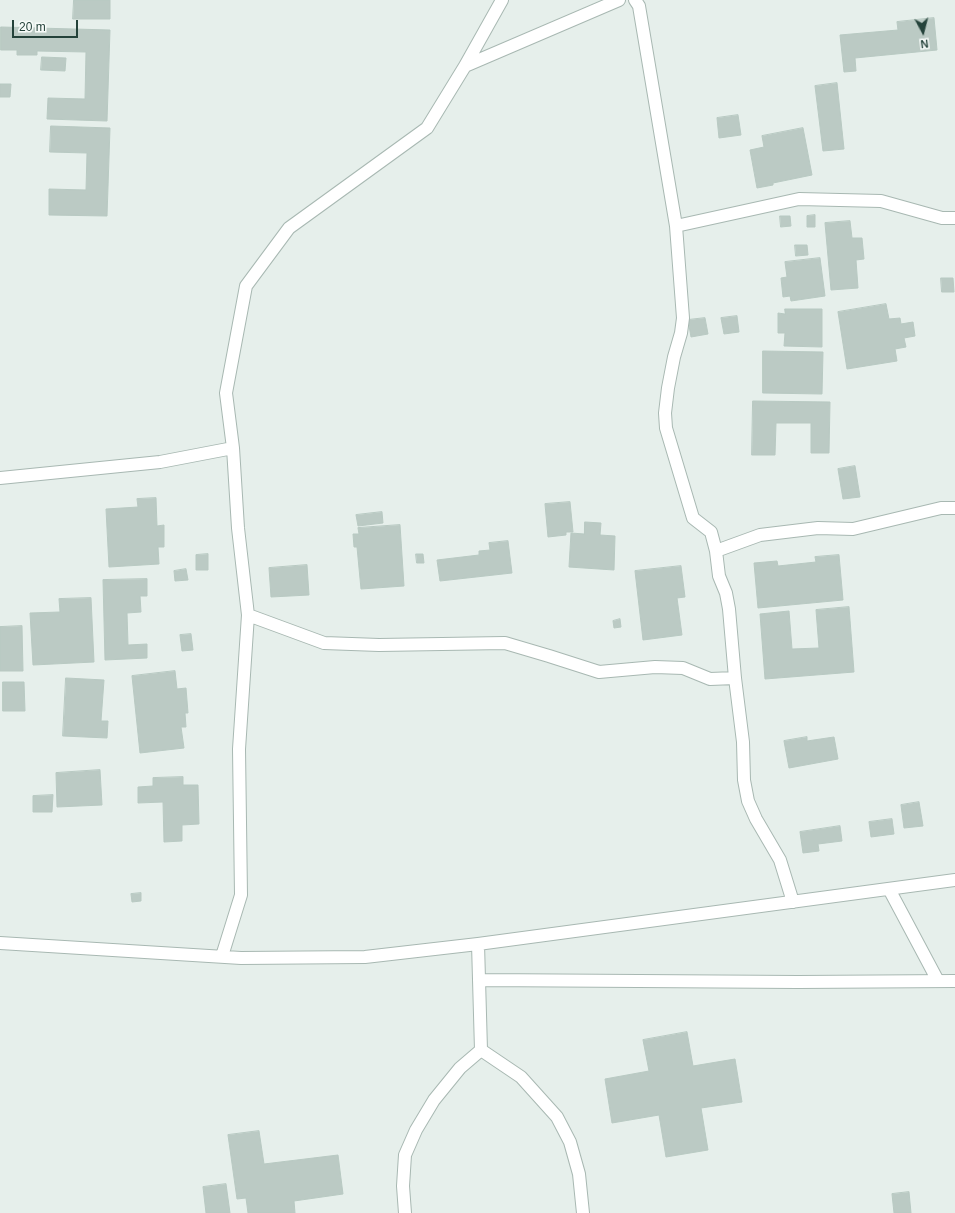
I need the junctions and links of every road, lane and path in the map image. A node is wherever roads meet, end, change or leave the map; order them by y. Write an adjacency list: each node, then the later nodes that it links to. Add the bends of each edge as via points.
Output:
1 (502, 0): 4 (street)
2 (619, 0): 4 (street)
3 (635, 0): 6 (street, via 639,6)
4 (465, 66): 7 (street, via 427,128 289,228 246,286 226,393)
5 (955, 218): 6 (street, via 942,218 881,201 799,199)
6 (676, 226): 10 (street, via 683,318 668,388 666,428 693,518 711,532)
7 (233, 448): 8 (street, via 160,462); 11 (street, via 238,528)
8 (0, 478)
9 (955, 508): 10 (street, via 941,508 853,529 818,528 760,535)
10 (716, 551): 12 (street, via 719,576 729,609)
11 (248, 615): 12 (street, via 324,643 504,643 599,672 656,666 683,668 710,679); 18 (street, via 239,749 241,895)
12 (735, 678): 15 (street, via 748,801 780,860)
13 (955, 880): 14 (street)
14 (889, 889): 15 (street); 20 (street)
15 (793, 902): 17 (street)
16 (0, 943): 18 (street)
17 (478, 944): 18 (street, via 365,957); 19 (street)
18 (222, 956)
19 (479, 980): 20 (street); 22 (street)
20 (938, 981): 21 (street)
21 (955, 981)
22 (481, 1050): 23 (street, via 456,1073 434,1100 416,1130 405,1156); 24 (street, via 520,1077 557,1117 570,1142 577,1168)
23 (405, 1213)
24 (583, 1213)

